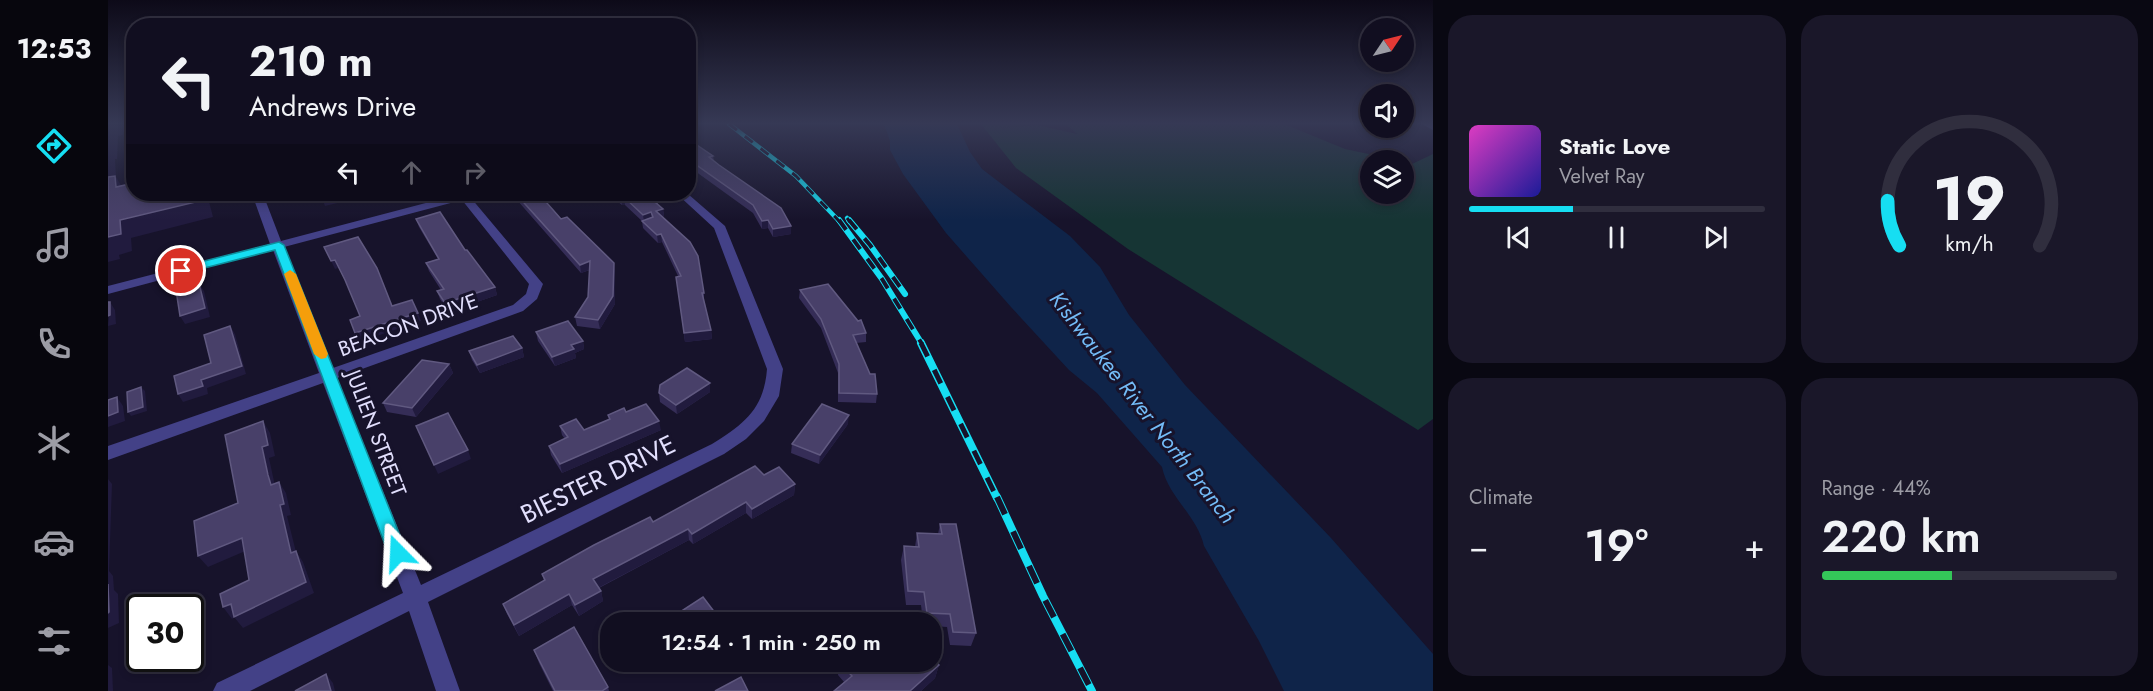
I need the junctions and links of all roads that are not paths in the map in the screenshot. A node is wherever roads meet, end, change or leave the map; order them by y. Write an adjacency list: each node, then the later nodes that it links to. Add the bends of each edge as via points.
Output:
1 (260, 201): 5 (street, JULIEN STREET)
2 (446, 201): 5 (street)
3 (474, 201): 7 (street, BEACON DRIVE, via 536,284 532,296 518,308)
4 (690, 201): 9 (street, BIESTER DRIVE, via 719,226 762,332 775,369 767,407 752,425 718,449)
5 (279, 245): 6 (street); 7 (street, JULIEN STREET)
6 (108, 290)
7 (329, 375): 8 (street, BEACON DRIVE); 9 (street, JULIEN STREET)
8 (108, 453)
9 (415, 597): 10 (street, BIESTER DRIVE); 11 (street, JULIEN STREET)
10 (225, 691)
11 (448, 691)

